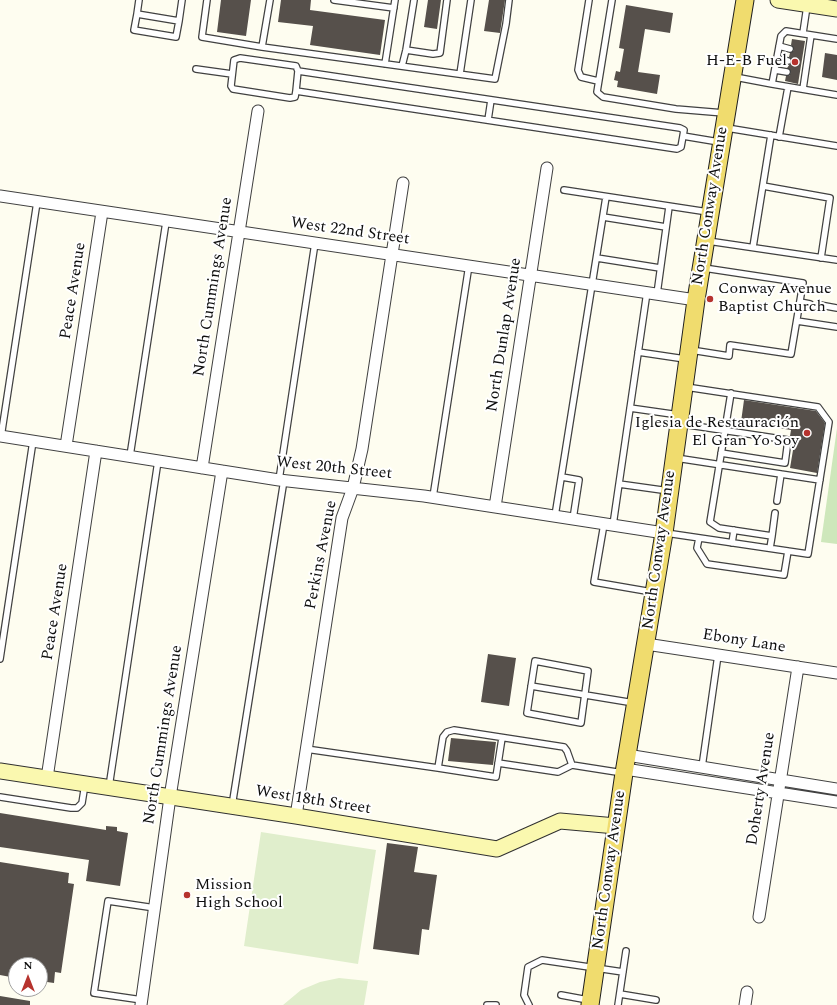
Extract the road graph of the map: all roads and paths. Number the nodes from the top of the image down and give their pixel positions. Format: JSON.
{"nodes":[{"id":1,"x":139,"y":0,"type":"edge"},
{"id":2,"x":182,"y":0,"type":"edge"},
{"id":3,"x":207,"y":0,"type":"edge"},
{"id":4,"x":270,"y":0,"type":"edge"},
{"id":5,"x":334,"y":0,"type":"edge"},
{"id":6,"x":396,"y":0,"type":"edge"},
{"id":7,"x":414,"y":0,"type":"edge"},
{"id":8,"x":447,"y":0,"type":"edge"},
{"id":9,"x":471,"y":0,"type":"edge"},
{"id":10,"x":509,"y":0,"type":"edge"},
{"id":11,"x":589,"y":0,"type":"edge"},
{"id":12,"x":612,"y":0,"type":"edge"},
{"id":13,"x":745,"y":0,"type":"edge"},
{"id":14,"x":778,"y":0,"type":"edge"},
{"id":15,"x":808,"y":5,"type":"junction"},
{"id":16,"x":394,"y":8,"type":"junction"},
{"id":17,"x":837,"y":9,"type":"edge"},
{"id":18,"x":136,"y":14,"type":"junction"},
{"id":19,"x":179,"y":21,"type":"junction"},
{"id":20,"x":802,"y":33,"type":"junction"},
{"id":21,"x":811,"y":35,"type":"junction"},
{"id":22,"x":837,"y":39,"type":"edge"},
{"id":23,"x":779,"y":46,"type":"junction"},
{"id":24,"x":262,"y":47,"type":"junction"},
{"id":25,"x":790,"y":48,"type":"dead end"},
{"id":26,"x":406,"y":50,"type":"junction"},
{"id":27,"x":777,"y":59,"type":"junction"},
{"id":28,"x":788,"y":61,"type":"dead end"},
{"id":29,"x":385,"y":64,"type":"junction"},
{"id":30,"x":402,"y":66,"type":"junction"},
{"id":31,"x":196,"y":69,"type":"dead end"},
{"id":32,"x":775,"y":70,"type":"junction"},
{"id":33,"x":298,"y":71,"type":"junction"},
{"id":34,"x":786,"y":72,"type":"dead end"},
{"id":35,"x":232,"y":74,"type":"junction"},
{"id":36,"x":460,"y":74,"type":"junction"},
{"id":37,"x":732,"y":77,"type":"junction"},
{"id":38,"x":598,"y":81,"type":"junction"},
{"id":39,"x":772,"y":84,"type":"junction"},
{"id":40,"x":788,"y":87,"type":"junction"},
{"id":41,"x":803,"y":89,"type":"junction"},
{"id":42,"x":296,"y":91,"type":"junction"},
{"id":43,"x":837,"y":94,"type":"edge"},
{"id":44,"x":491,"y":100,"type":"junction"},
{"id":45,"x":258,"y":111,"type":"dead end"},
{"id":46,"x":488,"y":120,"type":"junction"},
{"id":47,"x":724,"y":128,"type":"junction"},
{"id":48,"x":683,"y":136,"type":"junction"},
{"id":49,"x":771,"y":136,"type":"junction"},
{"id":50,"x":780,"y":137,"type":"junction"},
{"id":51,"x":837,"y":146,"type":"edge"},
{"id":52,"x":547,"y":168,"type":"dead end"},
{"id":53,"x":403,"y":183,"type":"dead end"},
{"id":54,"x":763,"y":186,"type":"junction"},
{"id":55,"x":564,"y":190,"type":"dead end"},
{"id":56,"x":0,"y":196,"type":"edge"},
{"id":57,"x":606,"y":197,"type":"junction"},
{"id":58,"x":38,"y":202,"type":"junction"},
{"id":59,"x":669,"y":207,"type":"junction"},
{"id":60,"x":102,"y":212,"type":"junction"},
{"id":61,"x":710,"y":213,"type":"junction"},
{"id":62,"x":603,"y":216,"type":"junction"},
{"id":63,"x":166,"y":222,"type":"junction"},
{"id":64,"x":666,"y":227,"type":"junction"},
{"id":65,"x":239,"y":233,"type":"junction"},
{"id":66,"x":706,"y":240,"type":"junction"},
{"id":67,"x":315,"y":242,"type":"junction"},
{"id":68,"x":753,"y":247,"type":"junction"},
{"id":69,"x":392,"y":254,"type":"junction"},
{"id":70,"x":597,"y":258,"type":"junction"},
{"id":71,"x":821,"y":258,"type":"junction"},
{"id":72,"x":837,"y":260,"type":"edge"},
{"id":73,"x":469,"y":265,"type":"junction"},
{"id":74,"x":701,"y":267,"type":"junction"},
{"id":75,"x":660,"y":268,"type":"junction"},
{"id":76,"x":530,"y":274,"type":"junction"},
{"id":77,"x":593,"y":284,"type":"junction"},
{"id":78,"x":652,"y":293,"type":"junction"},
{"id":79,"x":696,"y":300,"type":"junction"},
{"id":80,"x":800,"y":302,"type":"junction"},
{"id":81,"x":810,"y":304,"type":"dead end"},
{"id":82,"x":820,"y":305,"type":"dead end"},
{"id":83,"x":837,"y":308,"type":"edge"},
{"id":84,"x":797,"y":321,"type":"junction"},
{"id":85,"x":837,"y":327,"type":"edge"},
{"id":86,"x":638,"y":352,"type":"junction"},
{"id":87,"x":688,"y":354,"type":"junction"},
{"id":88,"x":684,"y":386,"type":"junction"},
{"id":89,"x":730,"y":394,"type":"junction"},
{"id":90,"x":630,"y":408,"type":"junction"},
{"id":91,"x":679,"y":420,"type":"junction"},
{"id":92,"x":725,"y":431,"type":"junction"},
{"id":93,"x":0,"y":436,"type":"edge"},
{"id":94,"x":33,"y":441,"type":"junction"},
{"id":95,"x":66,"y":446,"type":"junction"},
{"id":96,"x":96,"y":451,"type":"junction"},
{"id":97,"x":721,"y":453,"type":"junction"},
{"id":98,"x":130,"y":456,"type":"junction"},
{"id":99,"x":674,"y":458,"type":"junction"},
{"id":100,"x":158,"y":461,"type":"junction"},
{"id":101,"x":719,"y":465,"type":"junction"},
{"id":102,"x":202,"y":468,"type":"junction"},
{"id":103,"x":222,"y":471,"type":"junction"},
{"id":104,"x":781,"y":474,"type":"junction"},
{"id":105,"x":562,"y":477,"type":"junction"},
{"id":106,"x":281,"y":480,"type":"junction"},
{"id":107,"x":820,"y":480,"type":"junction"},
{"id":108,"x":619,"y":484,"type":"junction"},
{"id":109,"x":353,"y":488,"type":"junction"},
{"id":110,"x":670,"y":491,"type":"junction"},
{"id":111,"x":433,"y":497,"type":"junction"},
{"id":112,"x":777,"y":501,"type":"dead end"},
{"id":113,"x":495,"y":507,"type":"junction"},
{"id":114,"x":775,"y":513,"type":"dead end"},
{"id":115,"x":555,"y":516,"type":"junction"},
{"id":116,"x":573,"y":519,"type":"junction"},
{"id":117,"x":608,"y":524,"type":"junction"},
{"id":118,"x":734,"y":530,"type":"junction"},
{"id":119,"x":664,"y":533,"type":"junction"},
{"id":120,"x":772,"y":536,"type":"junction"},
{"id":121,"x":699,"y":538,"type":"junction"},
{"id":122,"x":732,"y":543,"type":"junction"},
{"id":123,"x":770,"y":548,"type":"junction"},
{"id":124,"x":788,"y":551,"type":"junction"},
{"id":125,"x":655,"y":592,"type":"junction"},
{"id":126,"x":646,"y":644,"type":"junction"},
{"id":127,"x":718,"y":655,"type":"junction"},
{"id":128,"x":0,"y":659,"type":"edge"},
{"id":129,"x":798,"y":667,"type":"junction"},
{"id":130,"x":837,"y":673,"type":"edge"},
{"id":131,"x":531,"y":686,"type":"junction"},
{"id":132,"x":584,"y":695,"type":"junction"},
{"id":133,"x":636,"y":703,"type":"junction"},
{"id":134,"x":502,"y":738,"type":"junction"},
{"id":135,"x":306,"y":749,"type":"junction"},
{"id":136,"x":498,"y":763,"type":"junction"},
{"id":137,"x":572,"y":765,"type":"junction"},
{"id":138,"x":625,"y":766,"type":"junction"},
{"id":139,"x":702,"y":767,"type":"junction"},
{"id":140,"x":438,"y":768,"type":"junction"},
{"id":141,"x":0,"y":771,"type":"edge"},
{"id":142,"x":47,"y":778,"type":"junction"},
{"id":143,"x":779,"y":780,"type":"junction"},
{"id":144,"x":700,"y":781,"type":"junction"},
{"id":145,"x":85,"y":784,"type":"junction"},
{"id":146,"x":108,"y":788,"type":"junction"},
{"id":147,"x":837,"y":789,"type":"edge"},
{"id":148,"x":777,"y":792,"type":"junction"},
{"id":149,"x":0,"y":797,"type":"edge"},
{"id":150,"x":170,"y":797,"type":"junction"},
{"id":151,"x":837,"y":802,"type":"edge"},
{"id":152,"x":232,"y":806,"type":"junction"},
{"id":153,"x":296,"y":816,"type":"junction"},
{"id":154,"x":616,"y":826,"type":"junction"},
{"id":155,"x":155,"y":908,"type":"junction"},
{"id":156,"x":758,"y":917,"type":"dead end"},
{"id":157,"x":626,"y":951,"type":"dead end"},
{"id":158,"x":596,"y":968,"type":"junction"},
{"id":159,"x":623,"y":972,"type":"junction"},
{"id":160,"x":747,"y":992,"type":"dead end"},
{"id":161,"x":620,"y":994,"type":"junction"},
{"id":162,"x":561,"y":995,"type":"dead end"},
{"id":163,"x":656,"y":1000,"type":"dead end"},
{"id":164,"x":590,"y":1002,"type":"edge"},
{"id":165,"x":142,"y":1003,"type":"edge"},
{"id":166,"x":486,"y":1005,"type":"edge"},
{"id":167,"x":496,"y":1005,"type":"edge"},
{"id":168,"x":528,"y":1005,"type":"edge"},
{"id":169,"x":618,"y":1005,"type":"edge"},
{"id":170,"x":745,"y":1005,"type":"edge"}],
"edges":[{"from":1,"to":18,"type":"lane"},
{"from":2,"to":19,"type":"lane"},
{"from":3,"to":24,"type":"lane"},
{"from":4,"to":24,"type":"lane"},
{"from":5,"to":16,"type":"lane"},
{"from":6,"to":16,"type":"lane"},
{"from":7,"to":26,"type":"lane"},
{"from":8,"to":26,"type":"lane"},
{"from":9,"to":36,"type":"lane"},
{"from":10,"to":36,"type":"lane"},
{"from":11,"to":38,"type":"lane"},
{"from":12,"to":38,"type":"lane"},
{"from":13,"to":37,"type":"main road","name":"North Conway Avenue"},
{"from":14,"to":15,"type":"street"},
{"from":15,"to":17,"type":"street"},
{"from":15,"to":20,"type":"lane"},
{"from":16,"to":29,"type":"lane"},
{"from":18,"to":19,"type":"lane"},
{"from":18,"to":19,"type":"lane"},
{"from":20,"to":21,"type":"lane"},
{"from":20,"to":23,"type":"lane"},
{"from":21,"to":22,"type":"lane"},
{"from":21,"to":41,"type":"lane"},
{"from":23,"to":25,"type":"lane"},
{"from":23,"to":27,"type":"lane"},
{"from":24,"to":29,"type":"lane"},
{"from":26,"to":30,"type":"lane"},
{"from":27,"to":28,"type":"lane"},
{"from":27,"to":32,"type":"lane"},
{"from":29,"to":30,"type":"lane"},
{"from":30,"to":36,"type":"lane"},
{"from":31,"to":35,"type":"lane"},
{"from":32,"to":34,"type":"lane"},
{"from":32,"to":39,"type":"lane"},
{"from":33,"to":35,"type":"lane"},
{"from":33,"to":42,"type":"lane"},
{"from":33,"to":44,"type":"lane"},
{"from":35,"to":42,"type":"lane"},
{"from":37,"to":39,"type":"lane"},
{"from":37,"to":47,"type":"main road","name":"North Conway Avenue"},
{"from":38,"to":47,"type":"lane"},
{"from":39,"to":40,"type":"lane"},
{"from":40,"to":41,"type":"lane"},
{"from":40,"to":50,"type":"lane"},
{"from":41,"to":43,"type":"lane"},
{"from":42,"to":46,"type":"lane"},
{"from":44,"to":46,"type":"lane"},
{"from":44,"to":48,"type":"lane"},
{"from":45,"to":65,"type":"street","name":"North Cummings Avenue"},
{"from":46,"to":48,"type":"lane"},
{"from":47,"to":48,"type":"lane"},
{"from":47,"to":49,"type":"lane"},
{"from":47,"to":61,"type":"main road","name":"North Conway Avenue"},
{"from":49,"to":50,"type":"lane"},
{"from":49,"to":54,"type":"lane"},
{"from":50,"to":51,"type":"lane"},
{"from":52,"to":76,"type":"street","name":"North Dunlap Avenue"},
{"from":53,"to":69,"type":"street","name":"Perkins Avenue"},
{"from":54,"to":68,"type":"lane"},
{"from":54,"to":71,"type":"lane"},
{"from":55,"to":57,"type":"lane"},
{"from":56,"to":58,"type":"street","name":"West 22nd Street"},
{"from":57,"to":59,"type":"lane"},
{"from":57,"to":62,"type":"lane"},
{"from":58,"to":60,"type":"street","name":"West 22nd Street"},
{"from":58,"to":93,"type":"lane"},
{"from":59,"to":61,"type":"lane"},
{"from":59,"to":64,"type":"lane"},
{"from":60,"to":63,"type":"street","name":"West 22nd Street"},
{"from":60,"to":95,"type":"street","name":"Peace Avenue"},
{"from":61,"to":66,"type":"main road","name":"North Conway Avenue"},
{"from":62,"to":64,"type":"lane"},
{"from":62,"to":70,"type":"lane"},
{"from":63,"to":65,"type":"street","name":"West 22nd Street"},
{"from":63,"to":98,"type":"lane"},
{"from":64,"to":75,"type":"lane"},
{"from":65,"to":67,"type":"street","name":"West 22nd Street"},
{"from":65,"to":102,"type":"street","name":"North Cummings Avenue"},
{"from":66,"to":68,"type":"lane"},
{"from":66,"to":74,"type":"main road","name":"North Conway Avenue"},
{"from":67,"to":69,"type":"street","name":"West 22nd Street"},
{"from":67,"to":106,"type":"lane"},
{"from":68,"to":71,"type":"lane"},
{"from":69,"to":73,"type":"street","name":"West 22nd Street"},
{"from":69,"to":109,"type":"street","name":"Perkins Avenue"},
{"from":70,"to":75,"type":"lane"},
{"from":70,"to":77,"type":"lane"},
{"from":71,"to":72,"type":"lane"},
{"from":73,"to":76,"type":"street","name":"West 22nd Street"},
{"from":73,"to":111,"type":"lane"},
{"from":74,"to":79,"type":"main road","name":"North Conway Avenue"},
{"from":74,"to":80,"type":"lane"},
{"from":75,"to":78,"type":"lane"},
{"from":76,"to":77,"type":"street","name":"West 22nd Street"},
{"from":76,"to":113,"type":"street","name":"North Dunlap Avenue"},
{"from":77,"to":78,"type":"street","name":"West 22nd Street"},
{"from":77,"to":105,"type":"lane"},
{"from":78,"to":79,"type":"street","name":"West 22nd Street"},
{"from":78,"to":86,"type":"lane"},
{"from":79,"to":87,"type":"main road","name":"North Conway Avenue"},
{"from":80,"to":81,"type":"lane"},
{"from":80,"to":84,"type":"lane"},
{"from":82,"to":83,"type":"lane"},
{"from":84,"to":85,"type":"lane"},
{"from":84,"to":87,"type":"lane"},
{"from":86,"to":87,"type":"lane"},
{"from":86,"to":90,"type":"lane"},
{"from":87,"to":88,"type":"main road","name":"North Conway Avenue"},
{"from":88,"to":89,"type":"lane"},
{"from":88,"to":91,"type":"main road","name":"North Conway Avenue"},
{"from":89,"to":92,"type":"lane"},
{"from":89,"to":107,"type":"lane"},
{"from":90,"to":91,"type":"lane"},
{"from":90,"to":108,"type":"lane"},
{"from":91,"to":92,"type":"lane"},
{"from":91,"to":99,"type":"main road","name":"North Conway Avenue"},
{"from":92,"to":97,"type":"lane"},
{"from":92,"to":97,"type":"lane"},
{"from":93,"to":94,"type":"street","name":"West 20th Street"},
{"from":94,"to":95,"type":"street","name":"West 20th Street"},
{"from":94,"to":128,"type":"lane"},
{"from":95,"to":96,"type":"street","name":"West 20th Street"},
{"from":96,"to":98,"type":"street","name":"West 20th Street"},
{"from":96,"to":142,"type":"street","name":"Peace Avenue"},
{"from":97,"to":101,"type":"lane"},
{"from":98,"to":100,"type":"street","name":"West 20th Street"},
{"from":99,"to":101,"type":"lane"},
{"from":99,"to":110,"type":"main road","name":"North Conway Avenue"},
{"from":100,"to":102,"type":"street","name":"West 20th Street"},
{"from":100,"to":146,"type":"lane"},
{"from":101,"to":104,"type":"lane"},
{"from":101,"to":118,"type":"lane"},
{"from":102,"to":103,"type":"street","name":"West 20th Street"},
{"from":103,"to":106,"type":"street","name":"West 20th Street"},
{"from":103,"to":150,"type":"street","name":"North Cummings Avenue"},
{"from":104,"to":107,"type":"lane"},
{"from":104,"to":112,"type":"lane"},
{"from":105,"to":115,"type":"lane"},
{"from":105,"to":116,"type":"lane"},
{"from":106,"to":109,"type":"street","name":"West 20th Street"},
{"from":106,"to":152,"type":"lane"},
{"from":107,"to":124,"type":"lane"},
{"from":108,"to":110,"type":"lane"},
{"from":108,"to":117,"type":"lane"},
{"from":109,"to":111,"type":"street","name":"West 20th Street"},
{"from":109,"to":135,"type":"street","name":"Perkins Avenue"},
{"from":110,"to":119,"type":"main road","name":"North Conway Avenue"},
{"from":111,"to":113,"type":"street","name":"West 20th Street"},
{"from":113,"to":115,"type":"street","name":"West 20th Street"},
{"from":114,"to":120,"type":"lane"},
{"from":115,"to":116,"type":"street","name":"West 20th Street"},
{"from":116,"to":117,"type":"street","name":"West 20th Street"},
{"from":117,"to":119,"type":"street","name":"West 20th Street"},
{"from":117,"to":125,"type":"lane"},
{"from":118,"to":120,"type":"lane"},
{"from":118,"to":122,"type":"lane"},
{"from":119,"to":121,"type":"lane"},
{"from":119,"to":125,"type":"main road","name":"North Conway Avenue"},
{"from":120,"to":123,"type":"lane"},
{"from":121,"to":122,"type":"lane"},
{"from":121,"to":124,"type":"lane"},
{"from":122,"to":123,"type":"lane"},
{"from":123,"to":124,"type":"lane"},
{"from":125,"to":126,"type":"main road","name":"North Conway Avenue"},
{"from":126,"to":127,"type":"street","name":"Ebony Lane"},
{"from":126,"to":133,"type":"main road","name":"North Conway Avenue"},
{"from":127,"to":129,"type":"street","name":"Ebony Lane"},
{"from":127,"to":139,"type":"lane"},
{"from":129,"to":130,"type":"street","name":"Ebony Lane"},
{"from":129,"to":143,"type":"street","name":"Doherty Avenue"},
{"from":131,"to":132,"type":"lane"},
{"from":131,"to":132,"type":"lane"},
{"from":131,"to":132,"type":"lane"},
{"from":132,"to":133,"type":"lane"},
{"from":133,"to":138,"type":"main road","name":"North Conway Avenue"},
{"from":134,"to":136,"type":"lane"},
{"from":134,"to":137,"type":"lane"},
{"from":134,"to":140,"type":"lane"},
{"from":135,"to":140,"type":"lane"},
{"from":135,"to":153,"type":"street","name":"Perkins Avenue"},
{"from":136,"to":137,"type":"lane"},
{"from":136,"to":140,"type":"lane"},
{"from":137,"to":138,"type":"lane"},
{"from":138,"to":139,"type":"street"},
{"from":138,"to":144,"type":"street"},
{"from":138,"to":154,"type":"main road","name":"North Conway Avenue"},
{"from":139,"to":143,"type":"street"},
{"from":139,"to":144,"type":"street"},
{"from":141,"to":142,"type":"street","name":"West 18th Street"},
{"from":142,"to":145,"type":"street","name":"West 18th Street"},
{"from":143,"to":147,"type":"street"},
{"from":143,"to":148,"type":"street","name":"Doherty Avenue"},
{"from":144,"to":148,"type":"street"},
{"from":145,"to":146,"type":"street","name":"West 18th Street"},
{"from":145,"to":149,"type":"lane"},
{"from":146,"to":150,"type":"street","name":"West 18th Street"},
{"from":148,"to":151,"type":"street"},
{"from":148,"to":156,"type":"street","name":"Doherty Avenue"},
{"from":150,"to":152,"type":"street","name":"West 18th Street"},
{"from":150,"to":155,"type":"street","name":"North Cummings Avenue"},
{"from":152,"to":153,"type":"street","name":"West 18th Street"},
{"from":153,"to":154,"type":"street","name":"West 18th Street"},
{"from":154,"to":158,"type":"main road","name":"North Conway Avenue"},
{"from":155,"to":165,"type":"street","name":"North Cummings Avenue"},
{"from":155,"to":165,"type":"lane"},
{"from":157,"to":159,"type":"lane"},
{"from":158,"to":159,"type":"lane"},
{"from":158,"to":164,"type":"main road","name":"North Conway Avenue"},
{"from":158,"to":168,"type":"lane"},
{"from":159,"to":161,"type":"lane"},
{"from":160,"to":170,"type":"street"},
{"from":161,"to":163,"type":"lane"},
{"from":161,"to":169,"type":"lane"},
{"from":162,"to":164,"type":"lane"},
{"from":166,"to":167,"type":"lane"}]}
